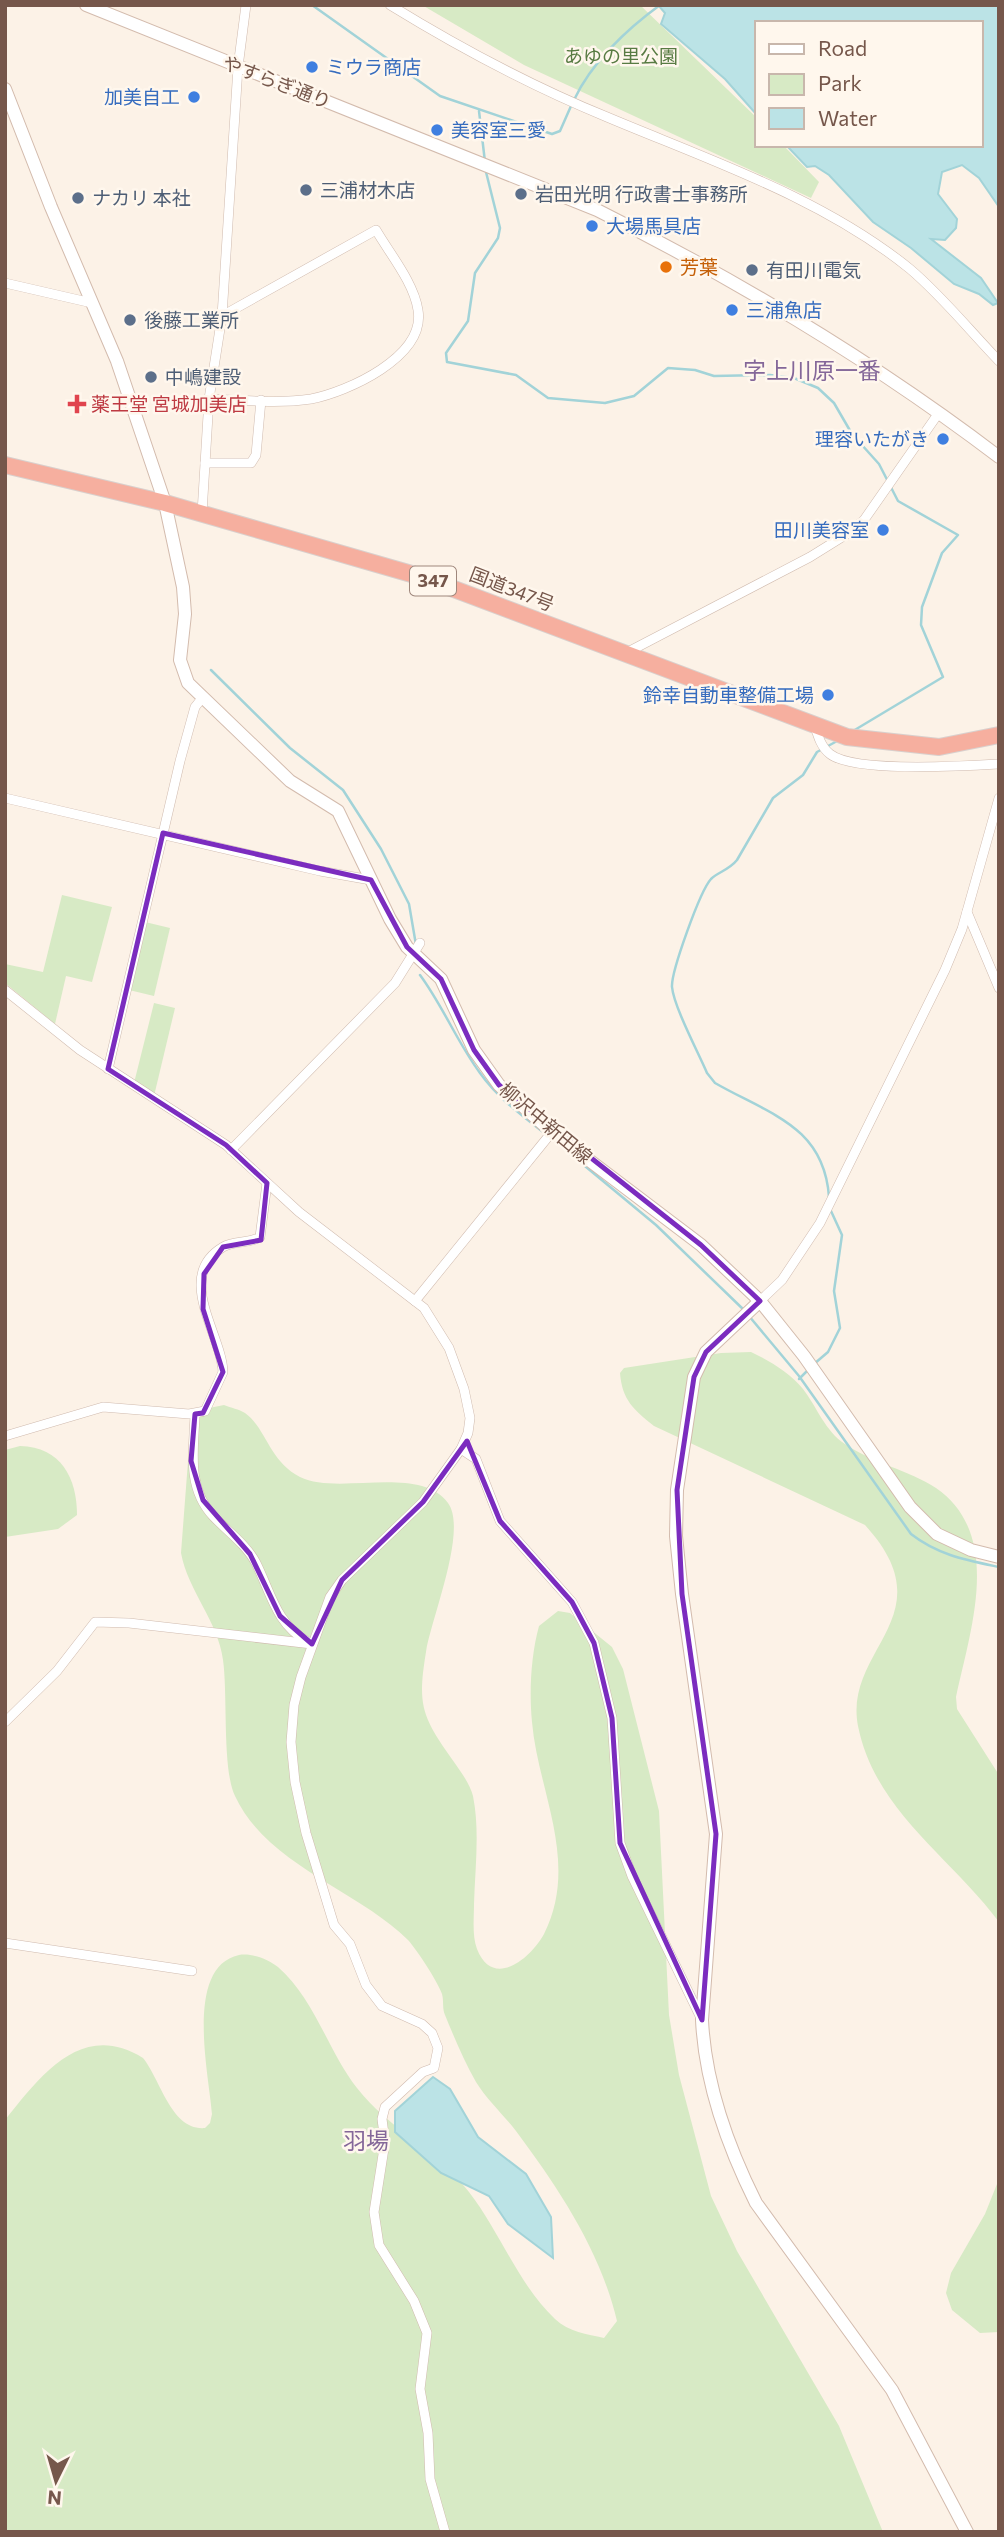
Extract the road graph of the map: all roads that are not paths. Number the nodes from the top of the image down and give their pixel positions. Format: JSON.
{"nodes":[{"id":1,"x":86,"y":5,"type":"edge"},
{"id":2,"x":246,"y":5,"type":"edge"},
{"id":3,"x":390,"y":5,"type":"edge"},
{"id":4,"x":238,"y":67,"type":"junction"},
{"id":5,"x":5,"y":89,"type":"edge"},
{"id":6,"x":11,"y":115,"type":"edge"},
{"id":7,"x":5,"y":283,"type":"edge"},
{"id":8,"x":92,"y":303,"type":"junction"},
{"id":9,"x":222,"y":316,"type":"junction"},
{"id":10,"x":999,"y":361,"type":"edge"},
{"id":11,"x":209,"y":399,"type":"junction"},
{"id":12,"x":261,"y":400,"type":"junction"},
{"id":13,"x":938,"y":414,"type":"junction"},
{"id":14,"x":999,"y":457,"type":"edge"},
{"id":15,"x":205,"y":463,"type":"junction"},
{"id":16,"x":5,"y":465,"type":"edge"},
{"id":17,"x":165,"y":503,"type":"junction"},
{"id":18,"x":202,"y":513,"type":"junction"},
{"id":19,"x":624,"y":654,"type":"junction"},
{"id":20,"x":203,"y":697,"type":"junction"},
{"id":21,"x":817,"y":734,"type":"junction"},
{"id":22,"x":999,"y":735,"type":"edge"},
{"id":23,"x":999,"y":764,"type":"edge"},
{"id":24,"x":5,"y":798,"type":"edge"},
{"id":25,"x":999,"y":798,"type":"edge"},
{"id":26,"x":163,"y":833,"type":"junction"},
{"id":27,"x":371,"y":880,"type":"junction"},
{"id":28,"x":966,"y":911,"type":"junction"},
{"id":29,"x":416,"y":948,"type":"junction"},
{"id":30,"x":999,"y":988,"type":"edge"},
{"id":31,"x":5,"y":990,"type":"edge"},
{"id":32,"x":108,"y":1069,"type":"junction"},
{"id":33,"x":552,"y":1132,"type":"junction"},
{"id":34,"x":231,"y":1150,"type":"junction"},
{"id":35,"x":267,"y":1183,"type":"junction"},
{"id":36,"x":415,"y":1301,"type":"junction"},
{"id":37,"x":756,"y":1304,"type":"junction"},
{"id":38,"x":195,"y":1414,"type":"junction"},
{"id":39,"x":5,"y":1436,"type":"edge"},
{"id":40,"x":461,"y":1449,"type":"junction"},
{"id":41,"x":999,"y":1557,"type":"edge"},
{"id":42,"x":312,"y":1644,"type":"junction"},
{"id":43,"x":5,"y":1722,"type":"edge"},
{"id":44,"x":5,"y":1943,"type":"edge"},
{"id":45,"x":192,"y":1971,"type":"dead end"},
{"id":46,"x":702,"y":2020,"type":"junction"},
{"id":47,"x":445,"y":2532,"type":"edge"},
{"id":48,"x":967,"y":2532,"type":"edge"}],
"edges":[{"from":1,"to":4,"type":"street","name":"やすらぎ通り"},
{"from":2,"to":4,"type":"street"},
{"from":3,"to":10,"type":"street"},
{"from":4,"to":9,"type":"street"},
{"from":4,"to":13,"type":"street","name":"やすらぎ通り"},
{"from":5,"to":6,"type":"street","name":"柳沢中新田線"},
{"from":6,"to":8,"type":"street","name":"柳沢中新田線"},
{"from":7,"to":8,"type":"street"},
{"from":8,"to":17,"type":"street","name":"柳沢中新田線"},
{"from":9,"to":11,"type":"street"},
{"from":9,"to":12,"type":"street"},
{"from":11,"to":12,"type":"street"},
{"from":11,"to":15,"type":"street"},
{"from":12,"to":15,"type":"street"},
{"from":13,"to":14,"type":"street","name":"やすらぎ通り"},
{"from":13,"to":19,"type":"street"},
{"from":15,"to":18,"type":"street"},
{"from":16,"to":17,"type":"highway","name":"国道347号","number":"347"},
{"from":17,"to":18,"type":"highway","name":"国道347号","number":"347"},
{"from":17,"to":20,"type":"street","name":"柳沢中新田線"},
{"from":18,"to":19,"type":"highway","name":"国道347号","number":"347"},
{"from":19,"to":21,"type":"highway","name":"国道347号","number":"347"},
{"from":20,"to":26,"type":"street"},
{"from":20,"to":27,"type":"street","name":"柳沢中新田線"},
{"from":21,"to":22,"type":"highway","name":"国道347号","number":"347"},
{"from":21,"to":23,"type":"street"},
{"from":24,"to":26,"type":"street"},
{"from":25,"to":28,"type":"street"},
{"from":26,"to":27,"type":"street"},
{"from":26,"to":32,"type":"street"},
{"from":27,"to":29,"type":"street","name":"柳沢中新田線"},
{"from":28,"to":30,"type":"street"},
{"from":28,"to":37,"type":"street"},
{"from":29,"to":33,"type":"street","name":"柳沢中新田線"},
{"from":29,"to":34,"type":"street"},
{"from":31,"to":32,"type":"street"},
{"from":32,"to":34,"type":"street"},
{"from":33,"to":36,"type":"street"},
{"from":33,"to":37,"type":"street","name":"柳沢中新田線"},
{"from":34,"to":35,"type":"street"},
{"from":35,"to":36,"type":"street"},
{"from":35,"to":38,"type":"street"},
{"from":36,"to":40,"type":"street"},
{"from":37,"to":41,"type":"street","name":"柳沢中新田線"},
{"from":37,"to":46,"type":"street"},
{"from":38,"to":39,"type":"street"},
{"from":38,"to":42,"type":"street"},
{"from":40,"to":42,"type":"street"},
{"from":40,"to":46,"type":"street"},
{"from":42,"to":43,"type":"street"},
{"from":42,"to":47,"type":"street"},
{"from":44,"to":45,"type":"street"},
{"from":46,"to":48,"type":"street"}]}
